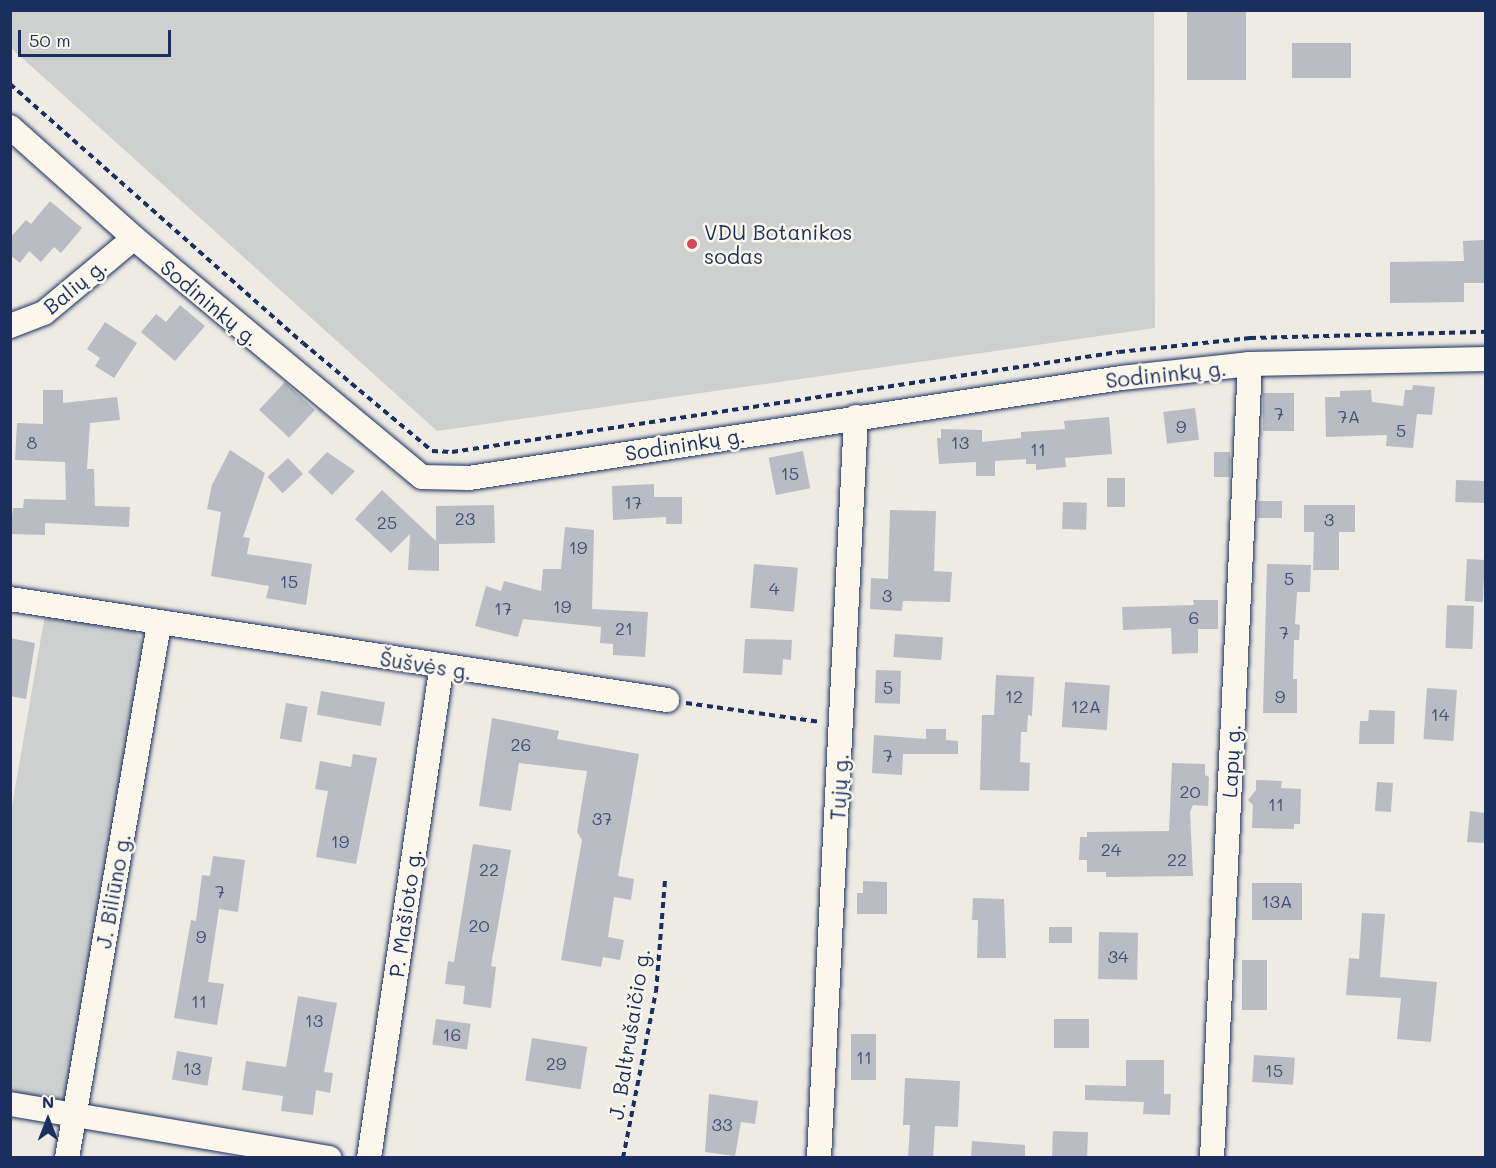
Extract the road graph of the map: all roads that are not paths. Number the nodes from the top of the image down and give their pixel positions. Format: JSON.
{"nodes":[{"id":1,"x":10,"y":127,"type":"edge"},
{"id":2,"x":134,"y":238,"type":"junction"},
{"id":3,"x":10,"y":326,"type":"edge"},
{"id":4,"x":1485,"y":359,"type":"edge"},
{"id":5,"x":1250,"y":364,"type":"junction"},
{"id":6,"x":856,"y":417,"type":"junction"},
{"id":7,"x":10,"y":599,"type":"edge"},
{"id":8,"x":159,"y":624,"type":"junction"},
{"id":9,"x":441,"y":668,"type":"junction"},
{"id":10,"x":667,"y":700,"type":"road end"},
{"id":11,"x":10,"y":1104,"type":"edge"},
{"id":12,"x":74,"y":1114,"type":"junction"},
{"id":13,"x":67,"y":1158,"type":"edge"},
{"id":14,"x":329,"y":1158,"type":"edge"},
{"id":15,"x":369,"y":1158,"type":"edge"},
{"id":16,"x":819,"y":1158,"type":"edge"},
{"id":17,"x":1212,"y":1158,"type":"edge"}],
"edges":[{"from":1,"to":2,"type":"street","name":"Sodininkų g."},
{"from":2,"to":3,"type":"street","name":"Balių g."},
{"from":2,"to":6,"type":"street","name":"Sodininkų g."},
{"from":4,"to":5,"type":"street","name":"Sodininkų g."},
{"from":5,"to":6,"type":"street","name":"Sodininkų g."},
{"from":5,"to":17,"type":"street","name":"Lapų g."},
{"from":6,"to":16,"type":"street","name":"Tujų g."},
{"from":7,"to":8,"type":"street","name":"Šušvės g."},
{"from":8,"to":9,"type":"street","name":"Šušvės g."},
{"from":8,"to":12,"type":"street","name":"J. Biliūno g."},
{"from":9,"to":10,"type":"street","name":"Šušvės g."},
{"from":9,"to":15,"type":"street","name":"P. Mašioto g."},
{"from":11,"to":12,"type":"street"},
{"from":12,"to":13,"type":"street","name":"J. Biliūno g."},
{"from":12,"to":14,"type":"street"}]}
